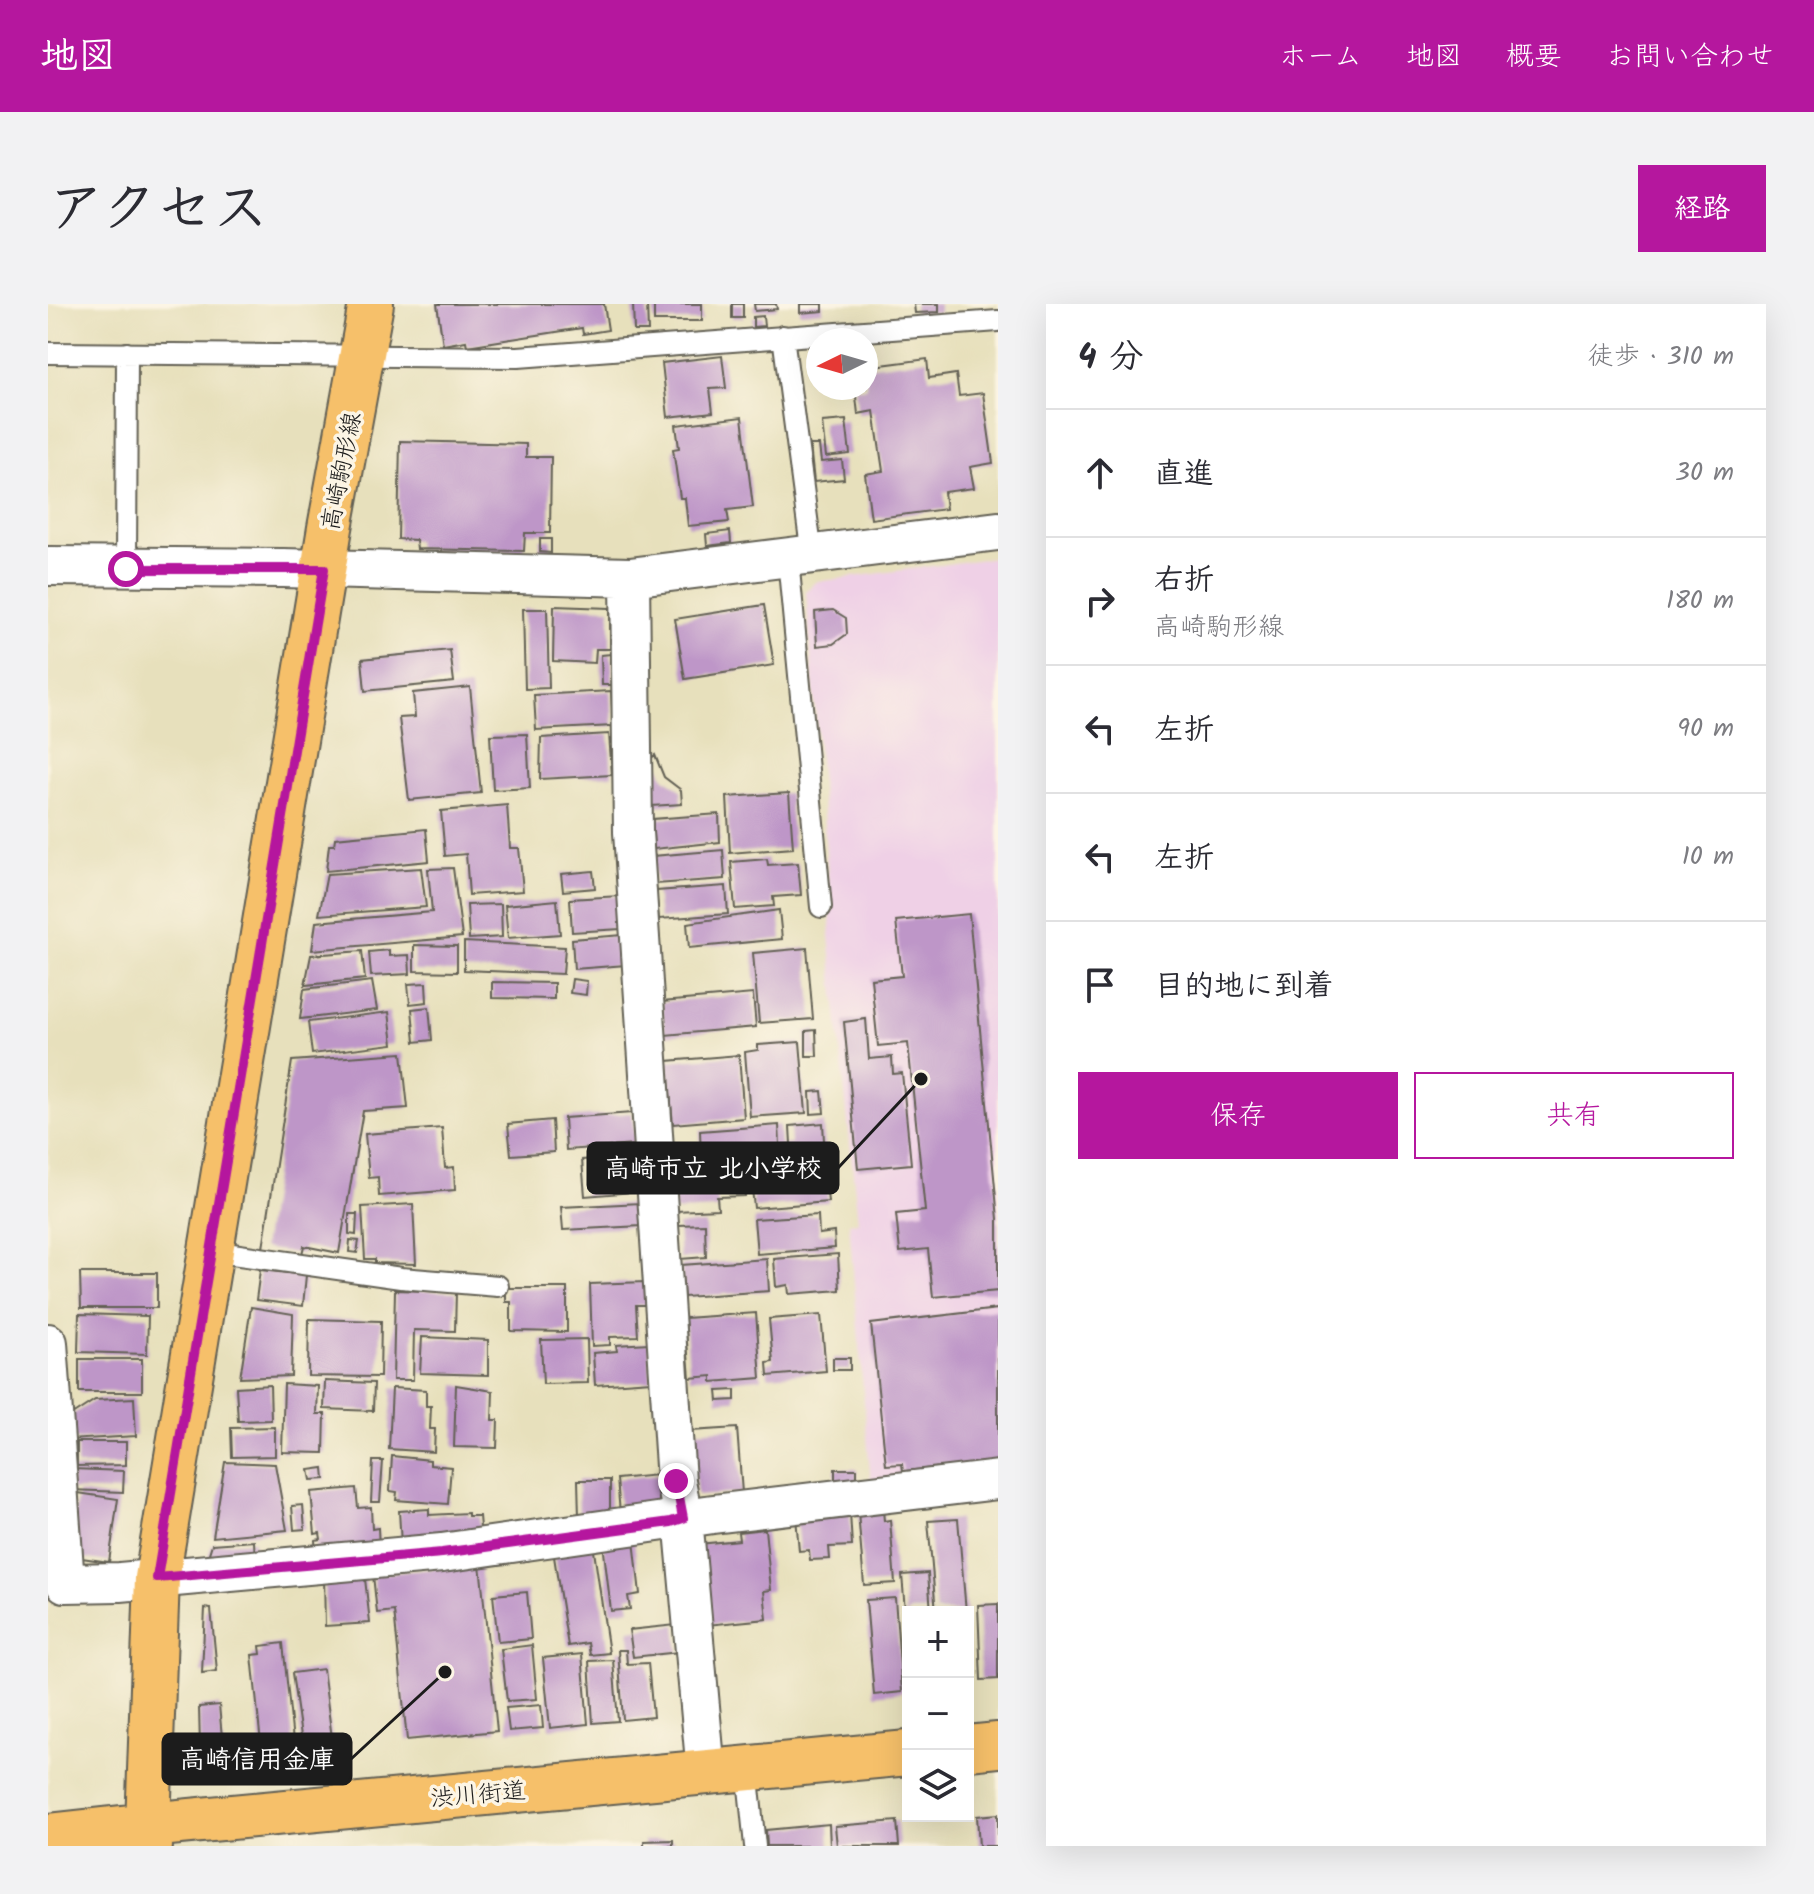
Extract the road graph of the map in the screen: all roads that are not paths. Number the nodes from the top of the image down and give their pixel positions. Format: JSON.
{"nodes":[{"id":1,"x":371,"y":304,"type":"edge"},
{"id":2,"x":998,"y":321,"type":"edge"},
{"id":3,"x":783,"y":336,"type":"junction"},
{"id":4,"x":48,"y":353,"type":"edge"},
{"id":5,"x":127,"y":353,"type":"junction"},
{"id":6,"x":363,"y":356,"type":"junction"},
{"id":7,"x":998,"y":531,"type":"edge"},
{"id":8,"x":800,"y":557,"type":"junction"},
{"id":9,"x":48,"y":566,"type":"edge"},
{"id":10,"x":126,"y":569,"type":"junction"},
{"id":11,"x":324,"y":569,"type":"junction"},
{"id":12,"x":630,"y":577,"type":"junction"},
{"id":13,"x":821,"y":907,"type":"dead end"},
{"id":14,"x":211,"y":1251,"type":"junction"},
{"id":15,"x":498,"y":1286,"type":"dead end"},
{"id":16,"x":48,"y":1343,"type":"edge"},
{"id":17,"x":998,"y":1480,"type":"edge"},
{"id":18,"x":683,"y":1518,"type":"junction"},
{"id":19,"x":157,"y":1578,"type":"junction"},
{"id":20,"x":56,"y":1584,"type":"edge"},
{"id":21,"x":998,"y":1745,"type":"edge"},
{"id":22,"x":974,"y":1747,"type":"edge"},
{"id":23,"x":902,"y":1754,"type":"edge"},
{"id":24,"x":726,"y":1770,"type":"junction"},
{"id":25,"x":48,"y":1836,"type":"edge"},
{"id":26,"x":149,"y":1836,"type":"edge"},
{"id":27,"x":755,"y":1846,"type":"edge"}],
"edges":[{"from":1,"to":6,"type":"main road","name":"高崎駒形線"},
{"from":2,"to":3,"type":"lane"},
{"from":3,"to":6,"type":"lane"},
{"from":3,"to":8,"type":"lane"},
{"from":4,"to":5,"type":"lane"},
{"from":5,"to":6,"type":"lane"},
{"from":5,"to":10,"type":"lane"},
{"from":6,"to":11,"type":"main road","name":"高崎駒形線"},
{"from":7,"to":8,"type":"street"},
{"from":8,"to":12,"type":"street"},
{"from":8,"to":13,"type":"lane"},
{"from":9,"to":10,"type":"street"},
{"from":10,"to":11,"type":"street"},
{"from":11,"to":12,"type":"street"},
{"from":11,"to":14,"type":"main road","name":"高崎駒形線"},
{"from":12,"to":18,"type":"street"},
{"from":14,"to":15,"type":"lane"},
{"from":14,"to":19,"type":"main road","name":"高崎駒形線"},
{"from":16,"to":20,"type":"street"},
{"from":17,"to":18,"type":"street"},
{"from":18,"to":19,"type":"street"},
{"from":18,"to":24,"type":"street"},
{"from":19,"to":20,"type":"street"},
{"from":19,"to":26,"type":"main road","name":"高崎駒形線"},
{"from":21,"to":22,"type":"main road"},
{"from":23,"to":24,"type":"main road","name":"渋川街道"},
{"from":24,"to":26,"type":"main road","name":"渋川街道"},
{"from":24,"to":27,"type":"lane"},
{"from":25,"to":26,"type":"main road","name":"渋川街道"}]}
